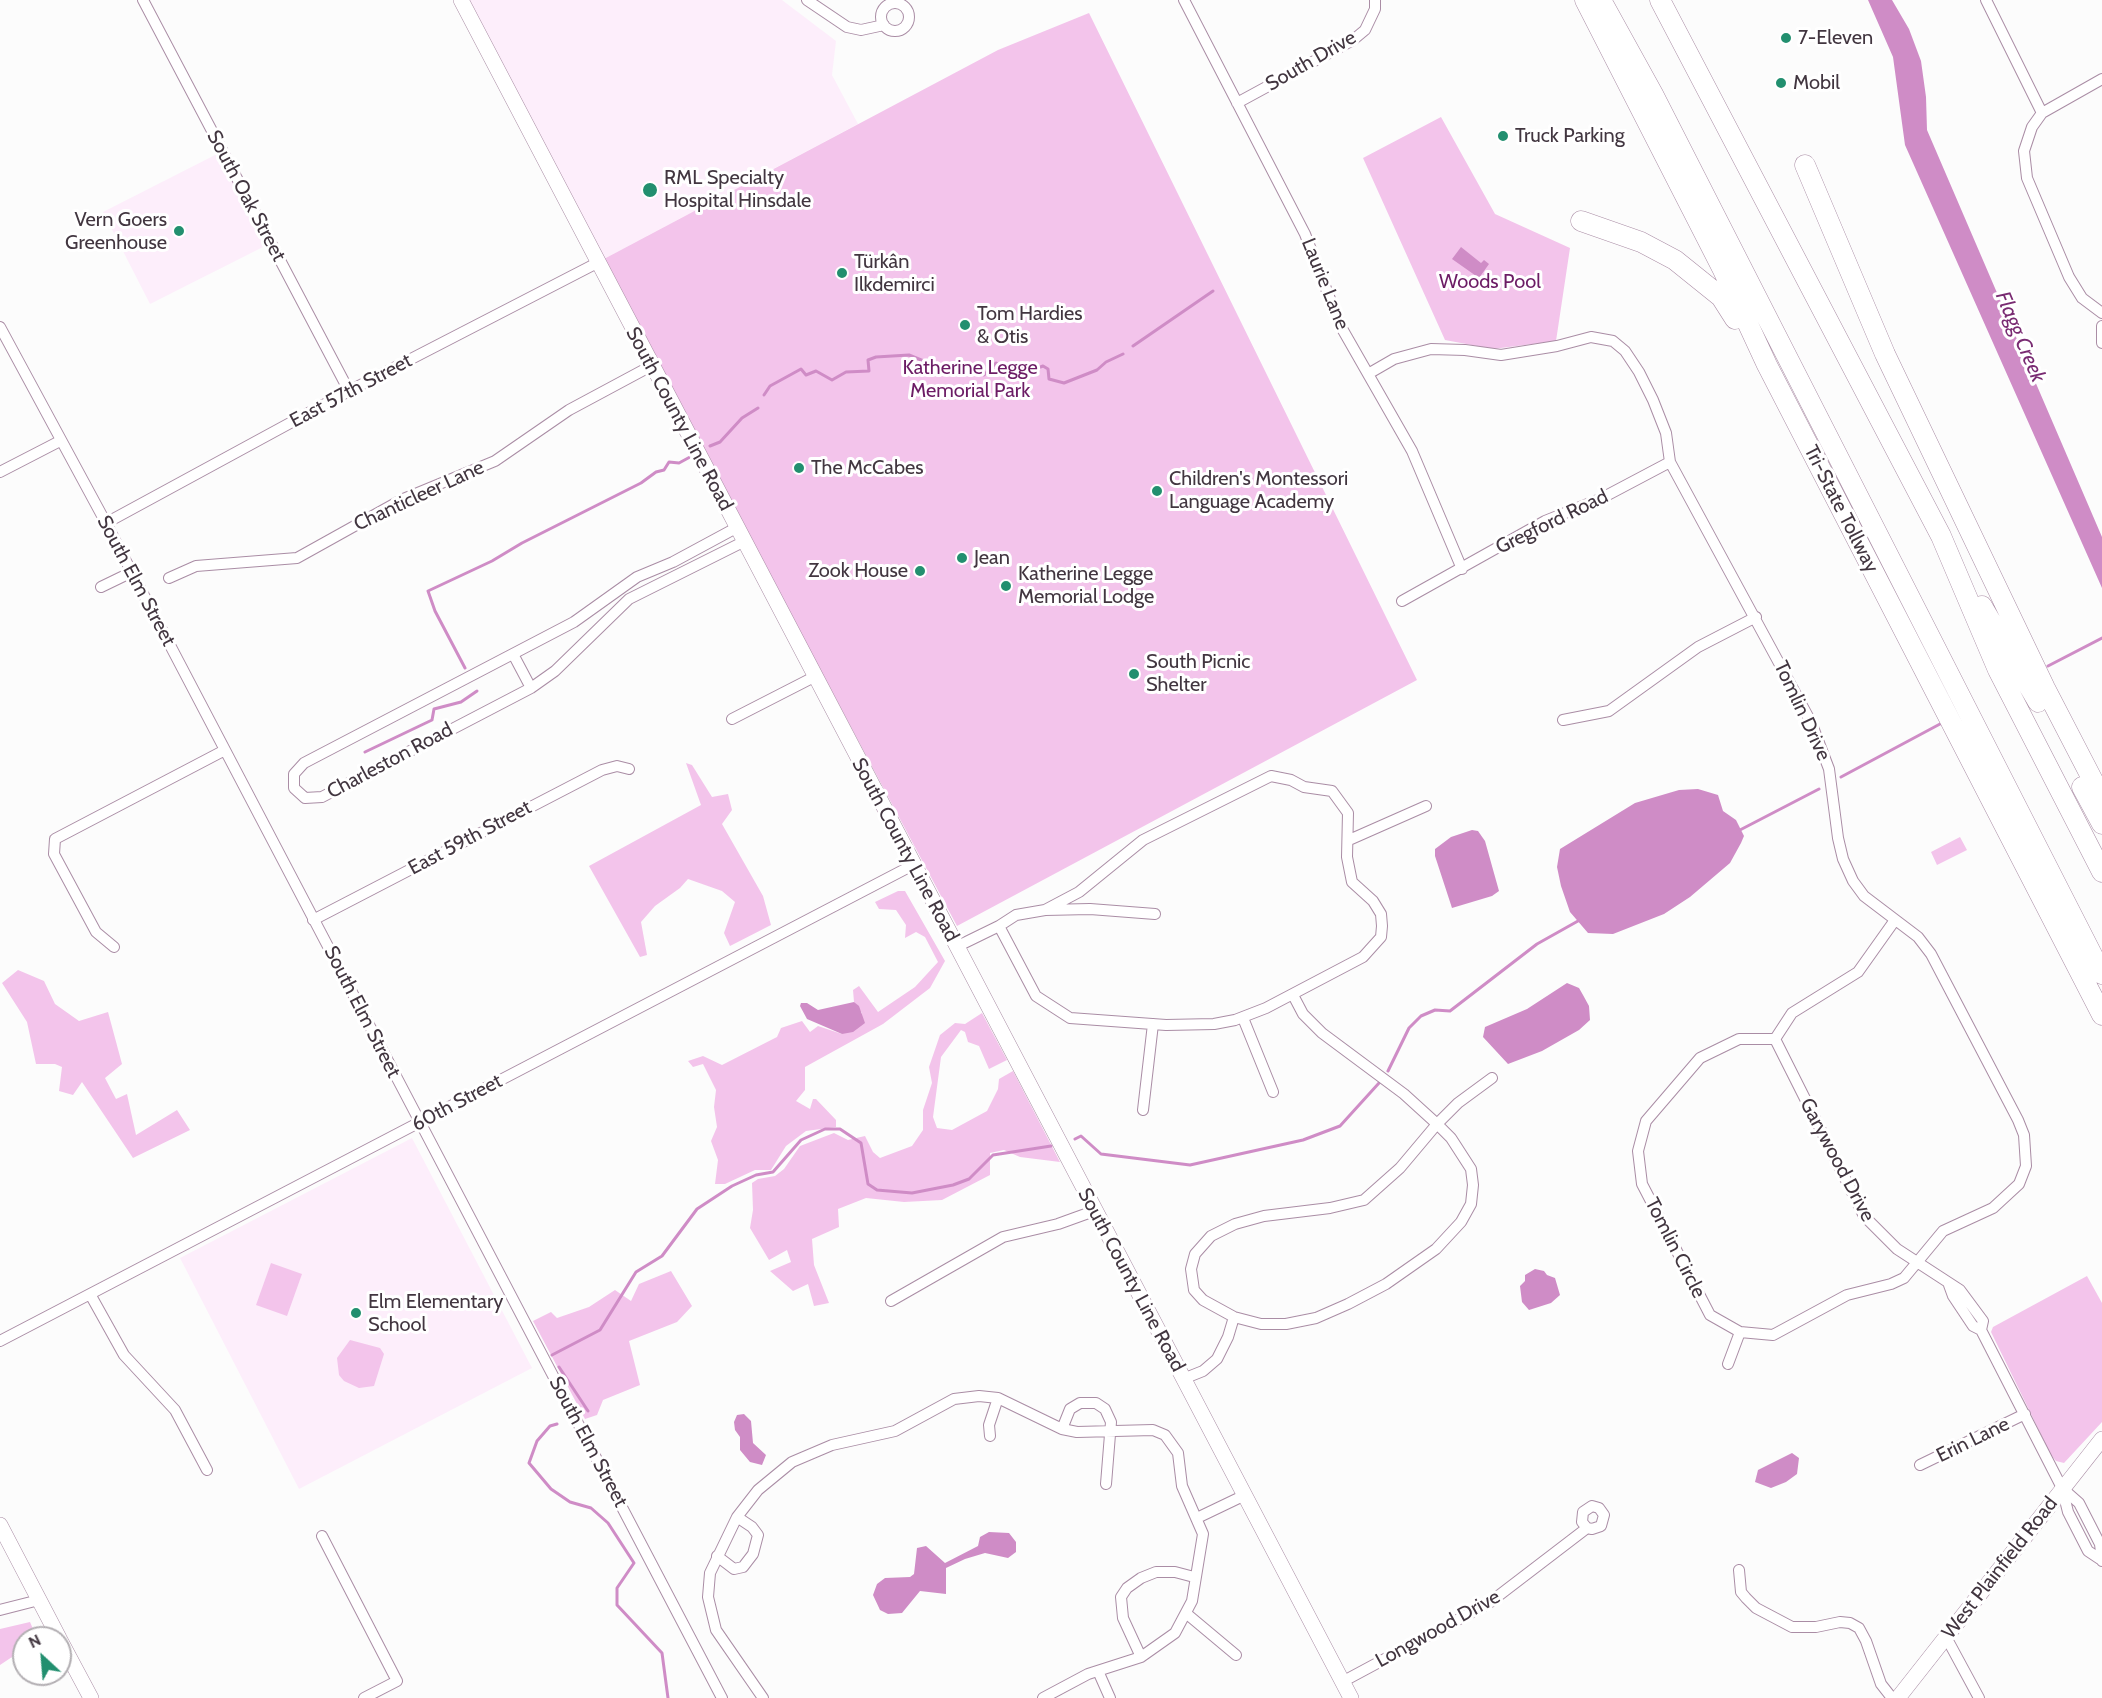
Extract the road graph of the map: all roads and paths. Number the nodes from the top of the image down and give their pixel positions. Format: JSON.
{"nodes":[{"id":1,"x":143,"y":0,"type":"edge"},
{"id":2,"x":461,"y":0,"type":"edge"},
{"id":3,"x":807,"y":0,"type":"edge"},
{"id":4,"x":1184,"y":0,"type":"edge"},
{"id":5,"x":1585,"y":0,"type":"edge"},
{"id":6,"x":1601,"y":0,"type":"edge"},
{"id":7,"x":1659,"y":0,"type":"edge"},
{"id":8,"x":1986,"y":0,"type":"edge"},
{"id":9,"x":1375,"y":4,"type":"edge"},
{"id":10,"x":884,"y":25,"type":"dead end"},
{"id":11,"x":2102,"y":79,"type":"edge"},
{"id":12,"x":1238,"y":103,"type":"junction"},
{"id":13,"x":2042,"y":113,"type":"junction"},
{"id":14,"x":1804,"y":165,"type":"dead end"},
{"id":15,"x":1581,"y":221,"type":"dead end"},
{"id":16,"x":597,"y":263,"type":"junction"},
{"id":17,"x":2102,"y":313,"type":"edge"},
{"id":18,"x":2102,"y":326,"type":"edge"},
{"id":19,"x":0,"y":327,"type":"edge"},
{"id":20,"x":2102,"y":343,"type":"edge"},
{"id":21,"x":1767,"y":365,"type":"junction"},
{"id":22,"x":651,"y":366,"type":"junction"},
{"id":23,"x":1368,"y":374,"type":"junction"},
{"id":24,"x":349,"y":391,"type":"junction"},
{"id":25,"x":60,"y":441,"type":"junction"},
{"id":26,"x":1670,"y":462,"type":"junction"},
{"id":27,"x":0,"y":472,"type":"edge"},
{"id":28,"x":106,"y":523,"type":"junction"},
{"id":29,"x":740,"y":535,"type":"junction"},
{"id":30,"x":1941,"y":536,"type":"junction"},
{"id":31,"x":1462,"y":569,"type":"junction"},
{"id":32,"x":132,"y":572,"type":"junction"},
{"id":33,"x":169,"y":578,"type":"dead end"},
{"id":34,"x":101,"y":587,"type":"dead end"},
{"id":35,"x":1402,"y":601,"type":"dead end"},
{"id":36,"x":1756,"y":617,"type":"junction"},
{"id":37,"x":513,"y":654,"type":"junction"},
{"id":38,"x":814,"y":676,"type":"junction"},
{"id":39,"x":531,"y":687,"type":"junction"},
{"id":40,"x":732,"y":719,"type":"dead end"},
{"id":41,"x":1563,"y":720,"type":"dead end"},
{"id":42,"x":225,"y":750,"type":"junction"},
{"id":43,"x":629,"y":769,"type":"dead end"},
{"id":44,"x":2102,"y":798,"type":"edge"},
{"id":45,"x":1426,"y":806,"type":"dead end"},
{"id":46,"x":2102,"y":824,"type":"edge"},
{"id":47,"x":1349,"y":840,"type":"junction"},
{"id":48,"x":913,"y":865,"type":"junction"},
{"id":49,"x":2102,"y":872,"type":"edge"},
{"id":50,"x":1079,"y":892,"type":"junction"},
{"id":51,"x":1089,"y":909,"type":"junction"},
{"id":52,"x":1045,"y":910,"type":"junction"},
{"id":53,"x":1155,"y":914,"type":"dead end"},
{"id":54,"x":314,"y":920,"type":"junction"},
{"id":55,"x":1895,"y":920,"type":"junction"},
{"id":56,"x":999,"y":926,"type":"junction"},
{"id":57,"x":114,"y":947,"type":"dead end"},
{"id":58,"x":956,"y":947,"type":"junction"},
{"id":59,"x":2102,"y":974,"type":"edge"},
{"id":60,"x":1293,"y":995,"type":"junction"},
{"id":61,"x":2102,"y":1015,"type":"edge"},
{"id":62,"x":1243,"y":1018,"type":"junction"},
{"id":63,"x":1152,"y":1024,"type":"junction"},
{"id":64,"x":1777,"y":1034,"type":"junction"},
{"id":65,"x":1492,"y":1078,"type":"dead end"},
{"id":66,"x":1273,"y":1092,"type":"dead end"},
{"id":67,"x":1143,"y":1110,"type":"dead end"},
{"id":68,"x":419,"y":1124,"type":"junction"},
{"id":69,"x":1437,"y":1124,"type":"junction"},
{"id":70,"x":1094,"y":1210,"type":"junction"},
{"id":71,"x":1917,"y":1262,"type":"junction"},
{"id":72,"x":90,"y":1294,"type":"junction"},
{"id":73,"x":891,"y":1301,"type":"dead end"},
{"id":74,"x":1234,"y":1317,"type":"junction"},
{"id":75,"x":1740,"y":1332,"type":"junction"},
{"id":76,"x":0,"y":1341,"type":"edge"},
{"id":77,"x":1728,"y":1364,"type":"dead end"},
{"id":78,"x":1183,"y":1379,"type":"junction"},
{"id":79,"x":998,"y":1398,"type":"junction"},
{"id":80,"x":2025,"y":1414,"type":"junction"},
{"id":81,"x":1062,"y":1429,"type":"junction"},
{"id":82,"x":1109,"y":1431,"type":"junction"},
{"id":83,"x":990,"y":1436,"type":"dead end"},
{"id":84,"x":2102,"y":1439,"type":"edge"},
{"id":85,"x":1920,"y":1465,"type":"dead end"},
{"id":86,"x":207,"y":1470,"type":"dead end"},
{"id":87,"x":1106,"y":1484,"type":"dead end"},
{"id":88,"x":2062,"y":1488,"type":"junction"},
{"id":89,"x":1245,"y":1495,"type":"junction"},
{"id":90,"x":737,"y":1517,"type":"junction"},
{"id":91,"x":1197,"y":1518,"type":"junction"},
{"id":92,"x":0,"y":1525,"type":"edge"},
{"id":93,"x":1587,"y":1528,"type":"dead end"},
{"id":94,"x":322,"y":1536,"type":"dead end"},
{"id":95,"x":717,"y":1556,"type":"junction"},
{"id":96,"x":2101,"y":1560,"type":"edge"},
{"id":97,"x":1739,"y":1570,"type":"dead end"},
{"id":98,"x":1194,"y":1577,"type":"junction"},
{"id":99,"x":39,"y":1600,"type":"junction"},
{"id":100,"x":0,"y":1610,"type":"edge"},
{"id":101,"x":1187,"y":1614,"type":"junction"},
{"id":102,"x":53,"y":1626,"type":"edge"},
{"id":103,"x":1946,"y":1637,"type":"junction"},
{"id":104,"x":1236,"y":1654,"type":"dead end"},
{"id":105,"x":1141,"y":1657,"type":"junction"},
{"id":106,"x":72,"y":1662,"type":"edge"},
{"id":107,"x":1098,"y":1671,"type":"junction"},
{"id":108,"x":1342,"y":1682,"type":"junction"},
{"id":109,"x":91,"y":1698,"type":"edge"},
{"id":110,"x":364,"y":1698,"type":"edge"},
{"id":111,"x":722,"y":1698,"type":"edge"},
{"id":112,"x":763,"y":1698,"type":"edge"},
{"id":113,"x":1043,"y":1698,"type":"edge"},
{"id":114,"x":1110,"y":1698,"type":"edge"},
{"id":115,"x":1351,"y":1698,"type":"edge"},
{"id":116,"x":1892,"y":1698,"type":"edge"},
{"id":117,"x":1898,"y":1698,"type":"edge"},
{"id":118,"x":1979,"y":1698,"type":"edge"}],
"edges":[{"from":1,"to":24,"type":"street","name":"South Oak Street"},
{"from":2,"to":16,"type":"main road","name":"South County Line Road"},
{"from":3,"to":10,"type":"street"},
{"from":4,"to":12,"type":"street","name":"Laurie Lane"},
{"from":5,"to":21,"type":"highway","name":"Tri-State Tollway"},
{"from":6,"to":59,"type":"highway","name":"Tri-State Tollway"},
{"from":7,"to":30,"type":"highway"},
{"from":8,"to":13,"type":"street"},
{"from":9,"to":12,"type":"street","name":"South Drive"},
{"from":11,"to":13,"type":"street"},
{"from":12,"to":23,"type":"street","name":"Laurie Lane"},
{"from":13,"to":17,"type":"street"},
{"from":14,"to":44,"type":"highway"},
{"from":15,"to":21,"type":"highway"},
{"from":16,"to":22,"type":"main road","name":"South County Line Road"},
{"from":16,"to":24,"type":"street","name":"East 57th Street"},
{"from":18,"to":20,"type":"street"},
{"from":19,"to":25,"type":"street","name":"South Elm Street"},
{"from":21,"to":61,"type":"highway","name":"Tri-State Tollway"},
{"from":22,"to":29,"type":"main road","name":"South County Line Road"},
{"from":22,"to":33,"type":"street","name":"Chanticleer Lane"},
{"from":23,"to":26,"type":"street","name":"Tomlin Drive"},
{"from":23,"to":31,"type":"street","name":"Laurie Lane"},
{"from":24,"to":28,"type":"street","name":"East 57th Street"},
{"from":25,"to":27,"type":"street"},
{"from":25,"to":28,"type":"street","name":"South Elm Street"},
{"from":26,"to":31,"type":"street","name":"Gregford Road"},
{"from":26,"to":36,"type":"street","name":"Tomlin Drive"},
{"from":28,"to":32,"type":"street","name":"South Elm Street"},
{"from":29,"to":37,"type":"street","name":"Charleston Road"},
{"from":29,"to":38,"type":"main road","name":"South County Line Road"},
{"from":29,"to":39,"type":"street","name":"Charleston Road"},
{"from":30,"to":46,"type":"highway"},
{"from":30,"to":49,"type":"highway"},
{"from":31,"to":35,"type":"street","name":"Gregford Road"},
{"from":32,"to":34,"type":"street"},
{"from":32,"to":42,"type":"street","name":"South Elm Street"},
{"from":36,"to":41,"type":"street"},
{"from":36,"to":55,"type":"street","name":"Tomlin Drive"},
{"from":37,"to":39,"type":"street"},
{"from":37,"to":39,"type":"street","name":"Charleston Road"},
{"from":38,"to":40,"type":"street"},
{"from":38,"to":48,"type":"main road","name":"South County Line Road"},
{"from":42,"to":54,"type":"street","name":"South Elm Street"},
{"from":42,"to":57,"type":"street"},
{"from":43,"to":54,"type":"street","name":"East 59th Street"},
{"from":45,"to":47,"type":"street"},
{"from":47,"to":50,"type":"street"},
{"from":47,"to":60,"type":"street"},
{"from":48,"to":58,"type":"main road","name":"South County Line Road"},
{"from":48,"to":68,"type":"street","name":"60th Street"},
{"from":50,"to":51,"type":"street"},
{"from":50,"to":52,"type":"street"},
{"from":51,"to":52,"type":"street"},
{"from":51,"to":53,"type":"street"},
{"from":52,"to":56,"type":"street"},
{"from":54,"to":68,"type":"street","name":"South Elm Street"},
{"from":55,"to":64,"type":"street"},
{"from":55,"to":71,"type":"street","name":"Tomlin Drive"},
{"from":56,"to":58,"type":"street"},
{"from":56,"to":63,"type":"street"},
{"from":58,"to":70,"type":"main road","name":"South County Line Road"},
{"from":60,"to":62,"type":"street"},
{"from":60,"to":69,"type":"street"},
{"from":62,"to":63,"type":"street"},
{"from":62,"to":66,"type":"street"},
{"from":63,"to":67,"type":"street"},
{"from":64,"to":71,"type":"street","name":"Garywood Drive"},
{"from":64,"to":75,"type":"street","name":"Tomlin Circle"},
{"from":65,"to":69,"type":"street"},
{"from":68,"to":72,"type":"street","name":"60th Street"},
{"from":68,"to":111,"type":"street","name":"South Elm Street"},
{"from":69,"to":74,"type":"street"},
{"from":69,"to":74,"type":"street"},
{"from":70,"to":73,"type":"street"},
{"from":70,"to":78,"type":"main road","name":"South County Line Road"},
{"from":71,"to":75,"type":"street","name":"Tomlin Circle"},
{"from":71,"to":80,"type":"street","name":"Garywood Drive"},
{"from":72,"to":76,"type":"street","name":"60th Street"},
{"from":72,"to":86,"type":"street"},
{"from":74,"to":78,"type":"street"},
{"from":75,"to":77,"type":"street"},
{"from":78,"to":89,"type":"main road","name":"South County Line Road"},
{"from":79,"to":81,"type":"street"},
{"from":79,"to":83,"type":"street"},
{"from":79,"to":90,"type":"street"},
{"from":80,"to":85,"type":"street","name":"Erin Lane"},
{"from":80,"to":88,"type":"street","name":"Garywood Drive"},
{"from":81,"to":82,"type":"street"},
{"from":81,"to":82,"type":"street"},
{"from":82,"to":87,"type":"street"},
{"from":82,"to":91,"type":"street"},
{"from":84,"to":88,"type":"main road","name":"West Plainfield Road"},
{"from":88,"to":96,"type":"street","name":"Garywood Drive"},
{"from":88,"to":103,"type":"main road","name":"West Plainfield Road"},
{"from":89,"to":91,"type":"street"},
{"from":89,"to":108,"type":"main road","name":"South County Line Road"},
{"from":90,"to":95,"type":"street"},
{"from":90,"to":95,"type":"street"},
{"from":91,"to":98,"type":"street"},
{"from":92,"to":99,"type":"main road"},
{"from":93,"to":108,"type":"street","name":"Longwood Drive"},
{"from":94,"to":110,"type":"street"},
{"from":95,"to":112,"type":"street"},
{"from":97,"to":116,"type":"street"},
{"from":98,"to":101,"type":"street"},
{"from":98,"to":105,"type":"street"},
{"from":99,"to":100,"type":"street"},
{"from":99,"to":102,"type":"main road"},
{"from":101,"to":104,"type":"street"},
{"from":101,"to":105,"type":"street"},
{"from":103,"to":117,"type":"main road","name":"West Plainfield Road"},
{"from":103,"to":118,"type":"street"},
{"from":105,"to":107,"type":"street"},
{"from":106,"to":109,"type":"main road"},
{"from":107,"to":113,"type":"street"},
{"from":107,"to":114,"type":"street"},
{"from":108,"to":115,"type":"main road","name":"South County Line Road"}]}
